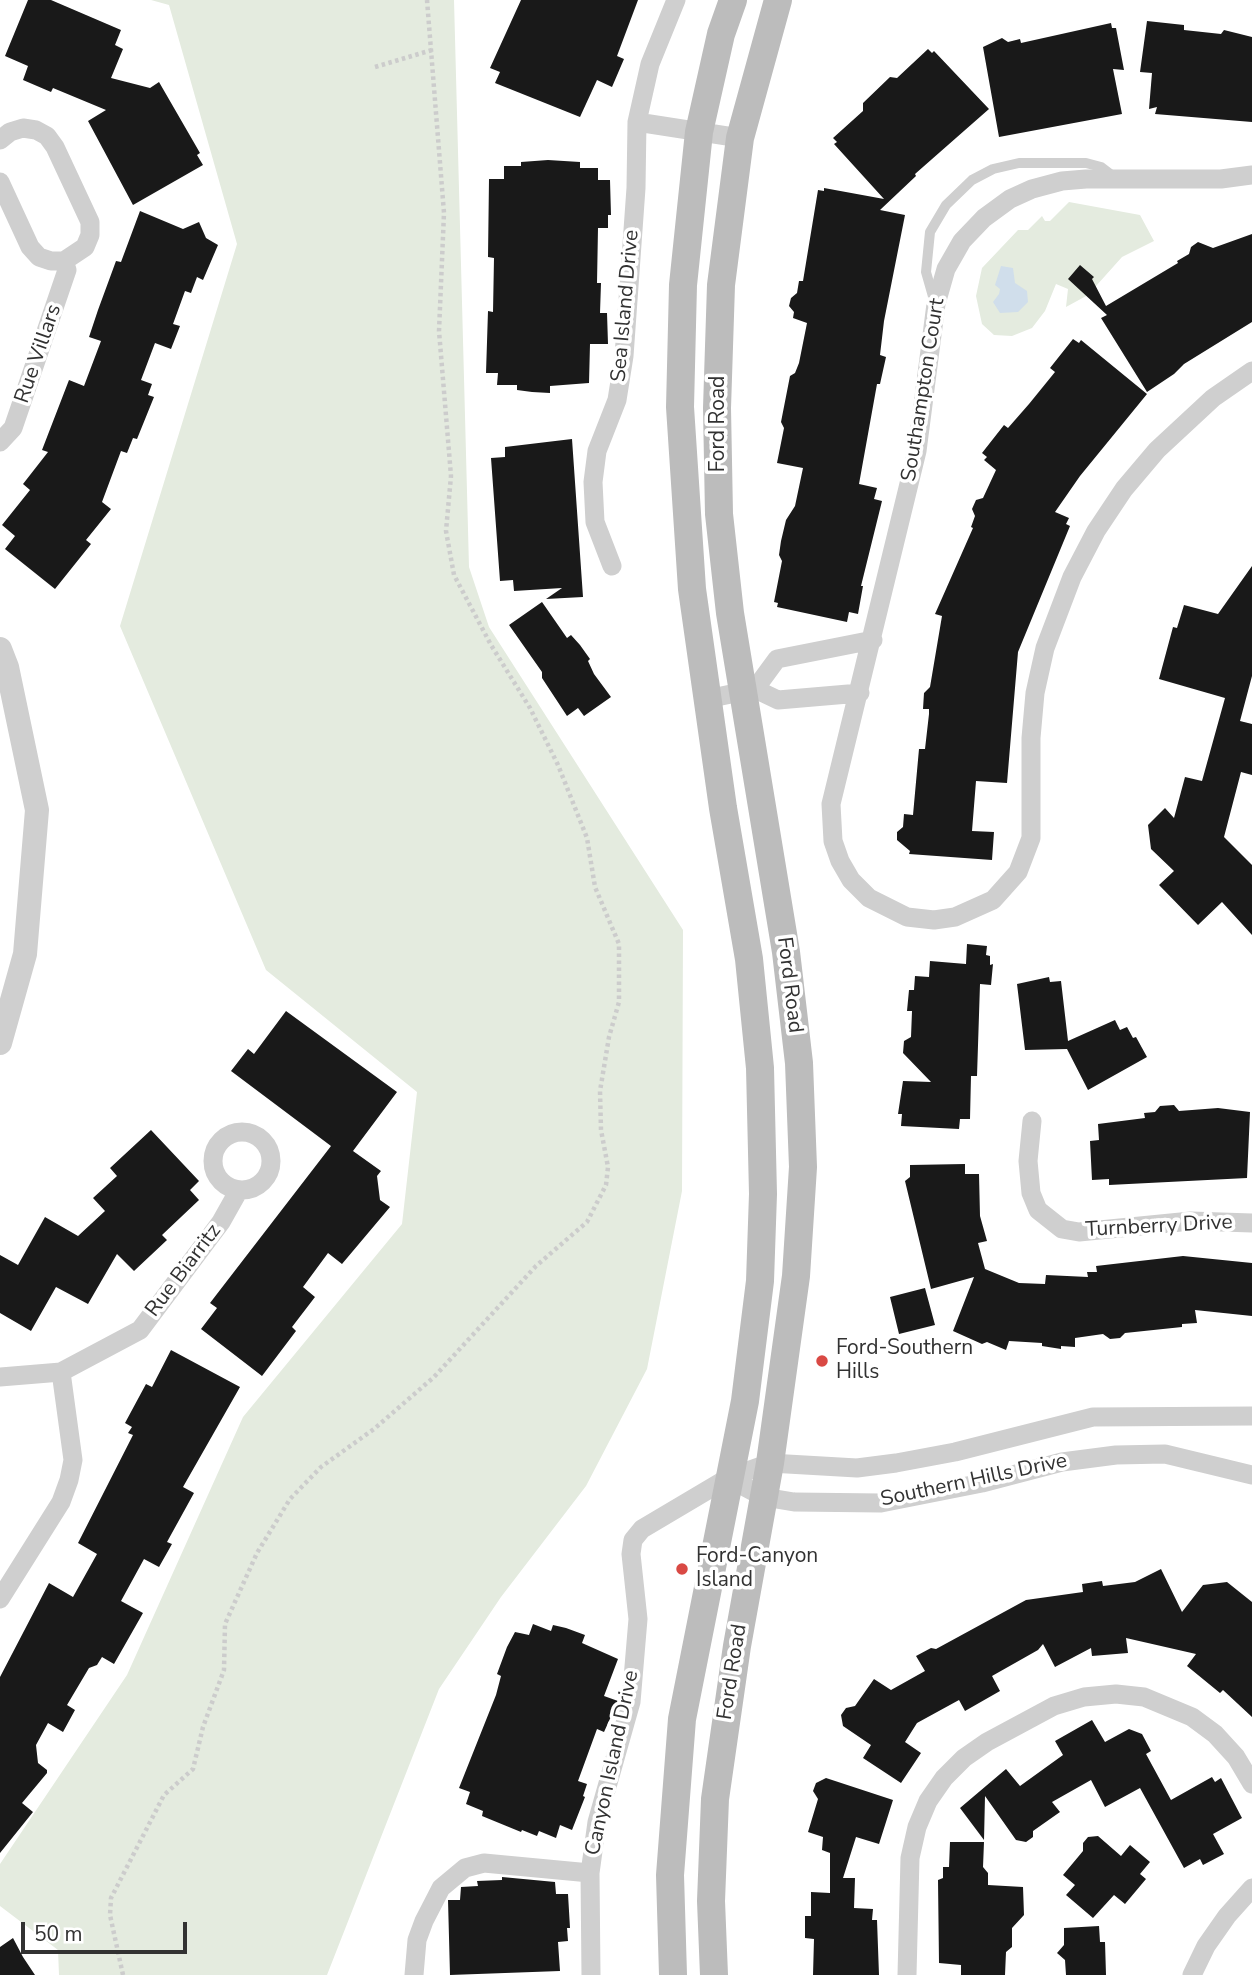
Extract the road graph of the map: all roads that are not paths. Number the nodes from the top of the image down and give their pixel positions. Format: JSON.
{"nodes":[{"id":1,"x":676,"y":0,"type":"edge"},
{"id":2,"x":733,"y":0,"type":"edge"},
{"id":3,"x":778,"y":0,"type":"edge"},
{"id":4,"x":637,"y":122,"type":"junction"},
{"id":5,"x":699,"y":132,"type":"junction"},
{"id":6,"x":740,"y":138,"type":"junction"},
{"id":7,"x":0,"y":139,"type":"edge"},
{"id":8,"x":1252,"y":175,"type":"edge"},
{"id":9,"x":1117,"y":179,"type":"junction"},
{"id":10,"x":0,"y":182,"type":"edge"},
{"id":11,"x":64,"y":261,"type":"junction"},
{"id":12,"x":936,"y":304,"type":"junction"},
{"id":13,"x":1252,"y":371,"type":"edge"},
{"id":14,"x":0,"y":442,"type":"edge"},
{"id":15,"x":612,"y":566,"type":"dead end"},
{"id":16,"x":873,"y":640,"type":"junction"},
{"id":17,"x":0,"y":649,"type":"edge"},
{"id":18,"x":749,"y":690,"type":"junction"},
{"id":19,"x":860,"y":693,"type":"junction"},
{"id":20,"x":707,"y":699,"type":"junction"},
{"id":21,"x":0,"y":1043,"type":"edge"},
{"id":22,"x":1032,"y":1121,"type":"dead end"},
{"id":23,"x":239,"y":1190,"type":"dead end"},
{"id":24,"x":1252,"y":1223,"type":"edge"},
{"id":25,"x":61,"y":1372,"type":"junction"},
{"id":26,"x":0,"y":1377,"type":"edge"},
{"id":27,"x":1252,"y":1416,"type":"edge"},
{"id":28,"x":770,"y":1463,"type":"junction"},
{"id":29,"x":1252,"y":1475,"type":"edge"},
{"id":30,"x":728,"y":1478,"type":"junction"},
{"id":31,"x":764,"y":1497,"type":"junction"},
{"id":32,"x":0,"y":1598,"type":"edge"},
{"id":33,"x":1252,"y":1784,"type":"edge"},
{"id":34,"x":590,"y":1873,"type":"junction"},
{"id":35,"x":1252,"y":1888,"type":"edge"},
{"id":36,"x":414,"y":1975,"type":"edge"},
{"id":37,"x":592,"y":1975,"type":"edge"},
{"id":38,"x":673,"y":1975,"type":"edge"},
{"id":39,"x":715,"y":1975,"type":"edge"},
{"id":40,"x":907,"y":1975,"type":"edge"},
{"id":41,"x":1192,"y":1975,"type":"edge"}],
"edges":[{"from":1,"to":4,"type":"street","name":"Sea Island Drive"},
{"from":2,"to":5,"type":"main road","name":"Ford Road"},
{"from":3,"to":6,"type":"main road","name":"Ford Road"},
{"from":4,"to":5,"type":"street"},
{"from":4,"to":15,"type":"street","name":"Sea Island Drive"},
{"from":5,"to":6,"type":"street"},
{"from":5,"to":20,"type":"main road","name":"Ford Road"},
{"from":6,"to":18,"type":"main road","name":"Ford Road"},
{"from":7,"to":11,"type":"street"},
{"from":8,"to":9,"type":"street","name":"Southampton Court"},
{"from":9,"to":12,"type":"street","name":"Southampton Court"},
{"from":9,"to":12,"type":"lane"},
{"from":10,"to":11,"type":"street"},
{"from":11,"to":14,"type":"street","name":"Rue Villars"},
{"from":12,"to":16,"type":"street","name":"Southampton Court"},
{"from":13,"to":19,"type":"street","name":"Southampton Court"},
{"from":16,"to":18,"type":"street"},
{"from":16,"to":19,"type":"street","name":"Southampton Court"},
{"from":17,"to":21,"type":"street"},
{"from":18,"to":19,"type":"street"},
{"from":18,"to":20,"type":"street"},
{"from":18,"to":28,"type":"main road","name":"Ford Road"},
{"from":20,"to":30,"type":"main road","name":"Ford Road"},
{"from":22,"to":24,"type":"street","name":"Turnberry Drive"},
{"from":23,"to":25,"type":"street","name":"Rue Biarritz"},
{"from":25,"to":26,"type":"street","name":"Rue Biarritz"},
{"from":25,"to":32,"type":"street"},
{"from":27,"to":28,"type":"street","name":"Southern Hills Drive"},
{"from":28,"to":30,"type":"street","name":"Southern Hills Drive"},
{"from":28,"to":31,"type":"main road","name":"Ford Road"},
{"from":29,"to":31,"type":"street","name":"Southern Hills Drive"},
{"from":30,"to":31,"type":"street","name":"Southern Hills Drive"},
{"from":30,"to":34,"type":"street","name":"Canyon Island Drive"},
{"from":30,"to":38,"type":"main road","name":"Ford Road"},
{"from":31,"to":39,"type":"main road","name":"Ford Road"},
{"from":33,"to":40,"type":"street"},
{"from":34,"to":36,"type":"street"},
{"from":34,"to":37,"type":"street","name":"Canyon Island Drive"},
{"from":35,"to":41,"type":"street"}]}
